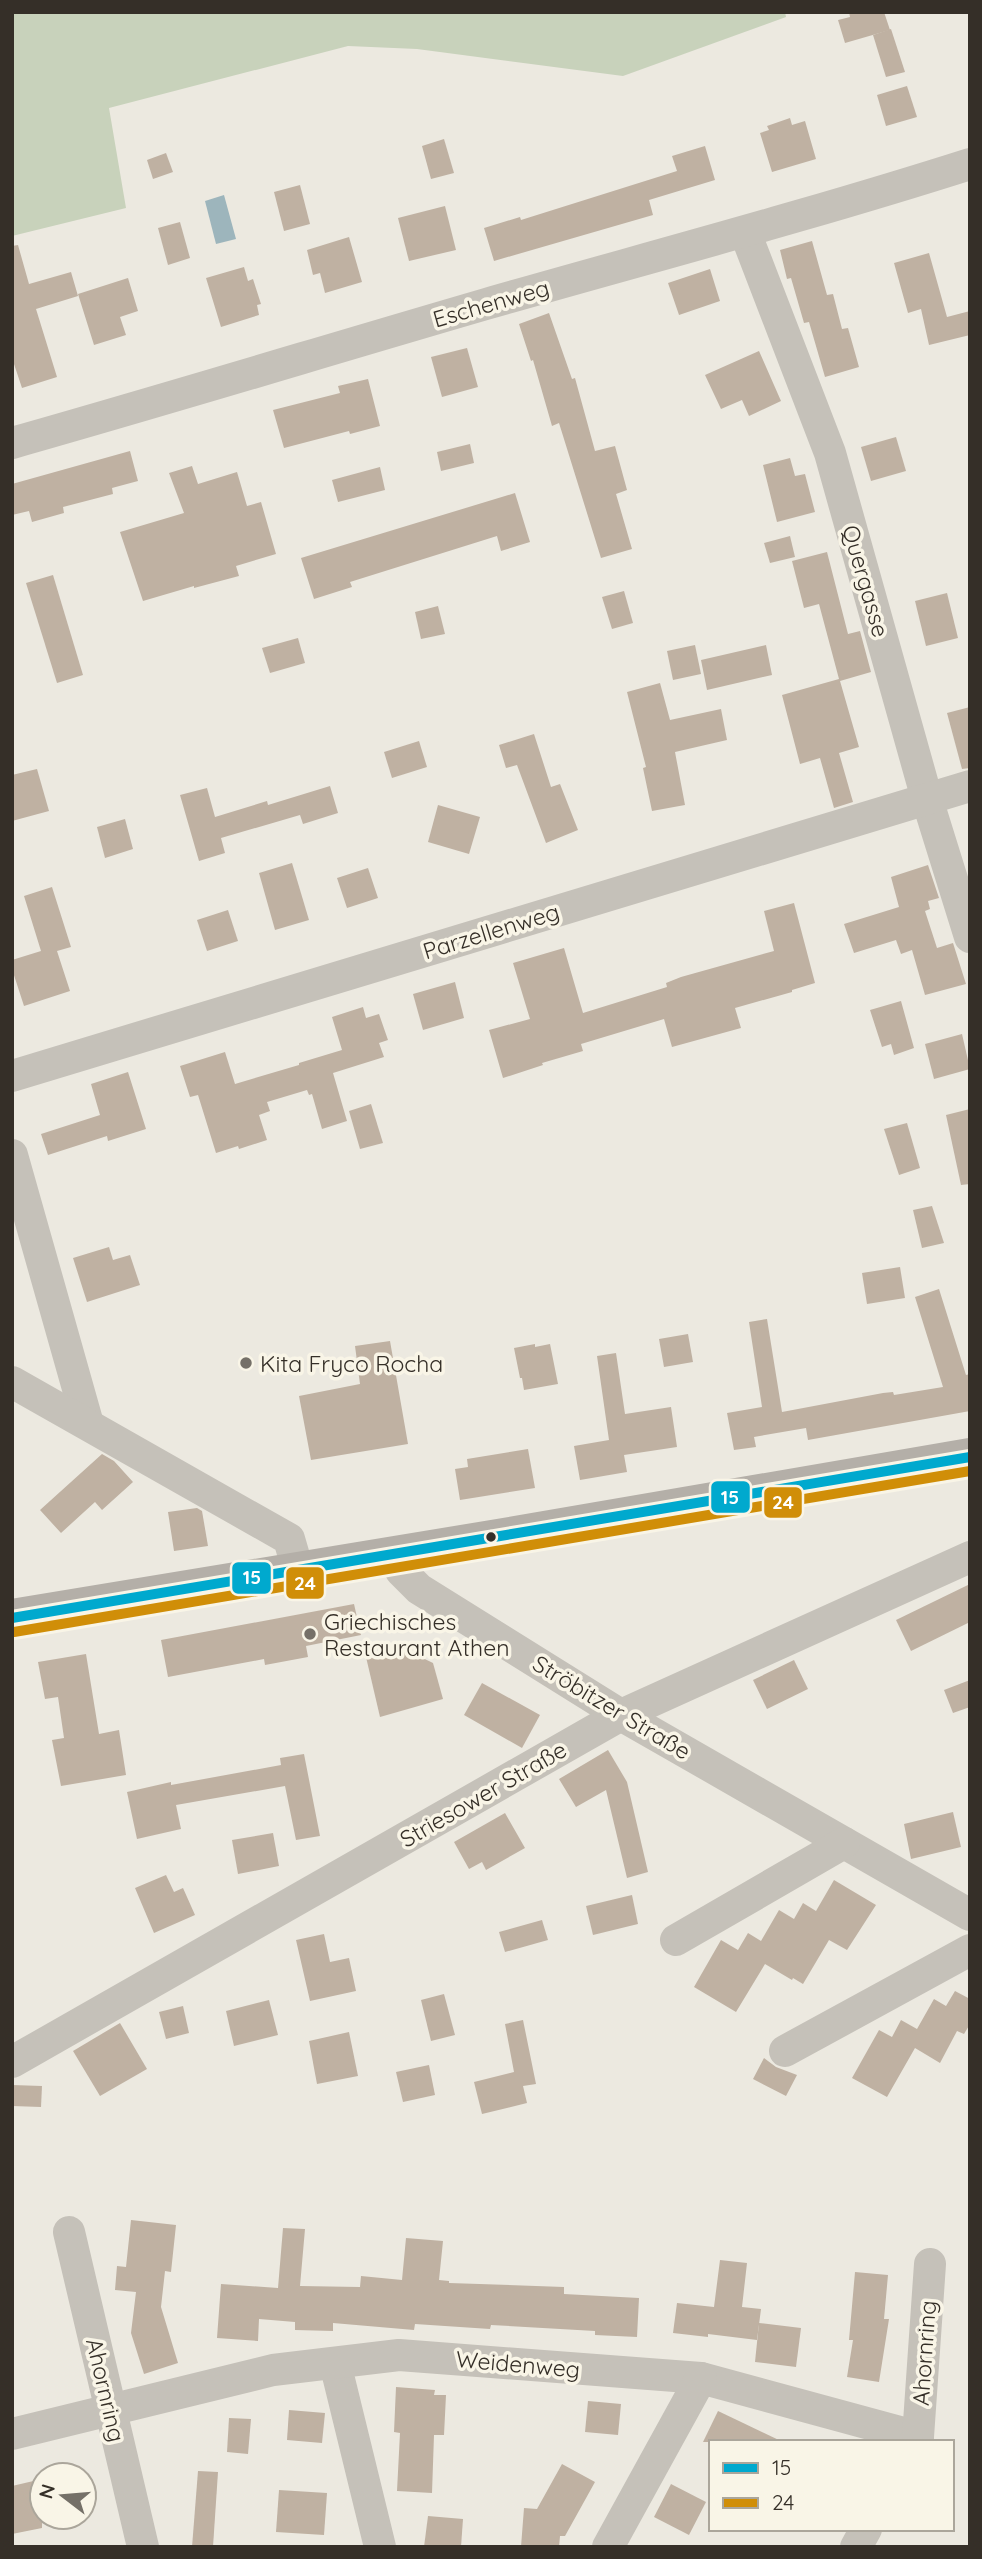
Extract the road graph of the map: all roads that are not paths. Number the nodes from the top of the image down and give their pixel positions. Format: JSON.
{"nodes":[{"id":1,"x":970,"y":164,"type":"edge"},
{"id":2,"x":745,"y":232,"type":"junction"},
{"id":3,"x":12,"y":443,"type":"edge"},
{"id":4,"x":970,"y":786,"type":"edge"},
{"id":5,"x":927,"y":799,"type":"junction"},
{"id":6,"x":970,"y":937,"type":"edge"},
{"id":7,"x":12,"y":1076,"type":"edge"},
{"id":8,"x":12,"y":1155,"type":"edge"},
{"id":9,"x":12,"y":1382,"type":"edge"},
{"id":10,"x":88,"y":1424,"type":"junction"},
{"id":11,"x":970,"y":1457,"type":"edge"},
{"id":12,"x":399,"y":1554,"type":"junction"},
{"id":13,"x":970,"y":1557,"type":"edge"},
{"id":14,"x":298,"y":1570,"type":"junction"},
{"id":15,"x":12,"y":1618,"type":"edge"},
{"id":16,"x":621,"y":1715,"type":"junction"},
{"id":17,"x":844,"y":1843,"type":"junction"},
{"id":18,"x":970,"y":1915,"type":"edge"},
{"id":19,"x":676,"y":1940,"type":"dead end"},
{"id":20,"x":970,"y":1950,"type":"edge"},
{"id":21,"x":785,"y":2052,"type":"dead end"},
{"id":22,"x":12,"y":2062,"type":"edge"},
{"id":23,"x":69,"y":2232,"type":"dead end"},
{"id":24,"x":930,"y":2264,"type":"dead end"},
{"id":25,"x":335,"y":2362,"type":"junction"},
{"id":26,"x":701,"y":2378,"type":"junction"},
{"id":27,"x":111,"y":2409,"type":"junction"},
{"id":28,"x":12,"y":2434,"type":"edge"},
{"id":29,"x":917,"y":2439,"type":"edge"},
{"id":30,"x":865,"y":2531,"type":"edge"},
{"id":31,"x":143,"y":2547,"type":"edge"},
{"id":32,"x":380,"y":2547,"type":"edge"},
{"id":33,"x":608,"y":2547,"type":"edge"},
{"id":34,"x":856,"y":2547,"type":"edge"}],
"edges":[{"from":1,"to":2,"type":"street","name":"Eschenweg"},
{"from":2,"to":3,"type":"street","name":"Eschenweg"},
{"from":2,"to":5,"type":"street","name":"Quergasse"},
{"from":4,"to":5,"type":"street","name":"Parzellenweg"},
{"from":5,"to":6,"type":"street","name":"Quergasse"},
{"from":5,"to":7,"type":"street","name":"Parzellenweg"},
{"from":8,"to":10,"type":"street"},
{"from":9,"to":10,"type":"street"},
{"from":10,"to":14,"type":"street"},
{"from":11,"to":12,"type":"main road"},
{"from":12,"to":14,"type":"main road"},
{"from":12,"to":16,"type":"street","name":"Ströbitzer Straße"},
{"from":13,"to":16,"type":"street","name":"Striesower Straße"},
{"from":14,"to":15,"type":"main road"},
{"from":16,"to":17,"type":"street","name":"Ströbitzer Straße"},
{"from":16,"to":22,"type":"street","name":"Striesower Straße"},
{"from":17,"to":18,"type":"street","name":"Ströbitzer Straße"},
{"from":17,"to":19,"type":"street"},
{"from":20,"to":21,"type":"street"},
{"from":23,"to":27,"type":"street","name":"Ahornring"},
{"from":24,"to":29,"type":"street","name":"Ahornring"},
{"from":25,"to":26,"type":"street","name":"Weidenweg"},
{"from":25,"to":27,"type":"street","name":"Weidenweg"},
{"from":25,"to":32,"type":"street"},
{"from":26,"to":29,"type":"street","name":"Weidenweg"},
{"from":26,"to":33,"type":"street"},
{"from":27,"to":28,"type":"street","name":"Weidenweg"},
{"from":27,"to":31,"type":"street","name":"Ahornring"},
{"from":30,"to":34,"type":"street"}]}
